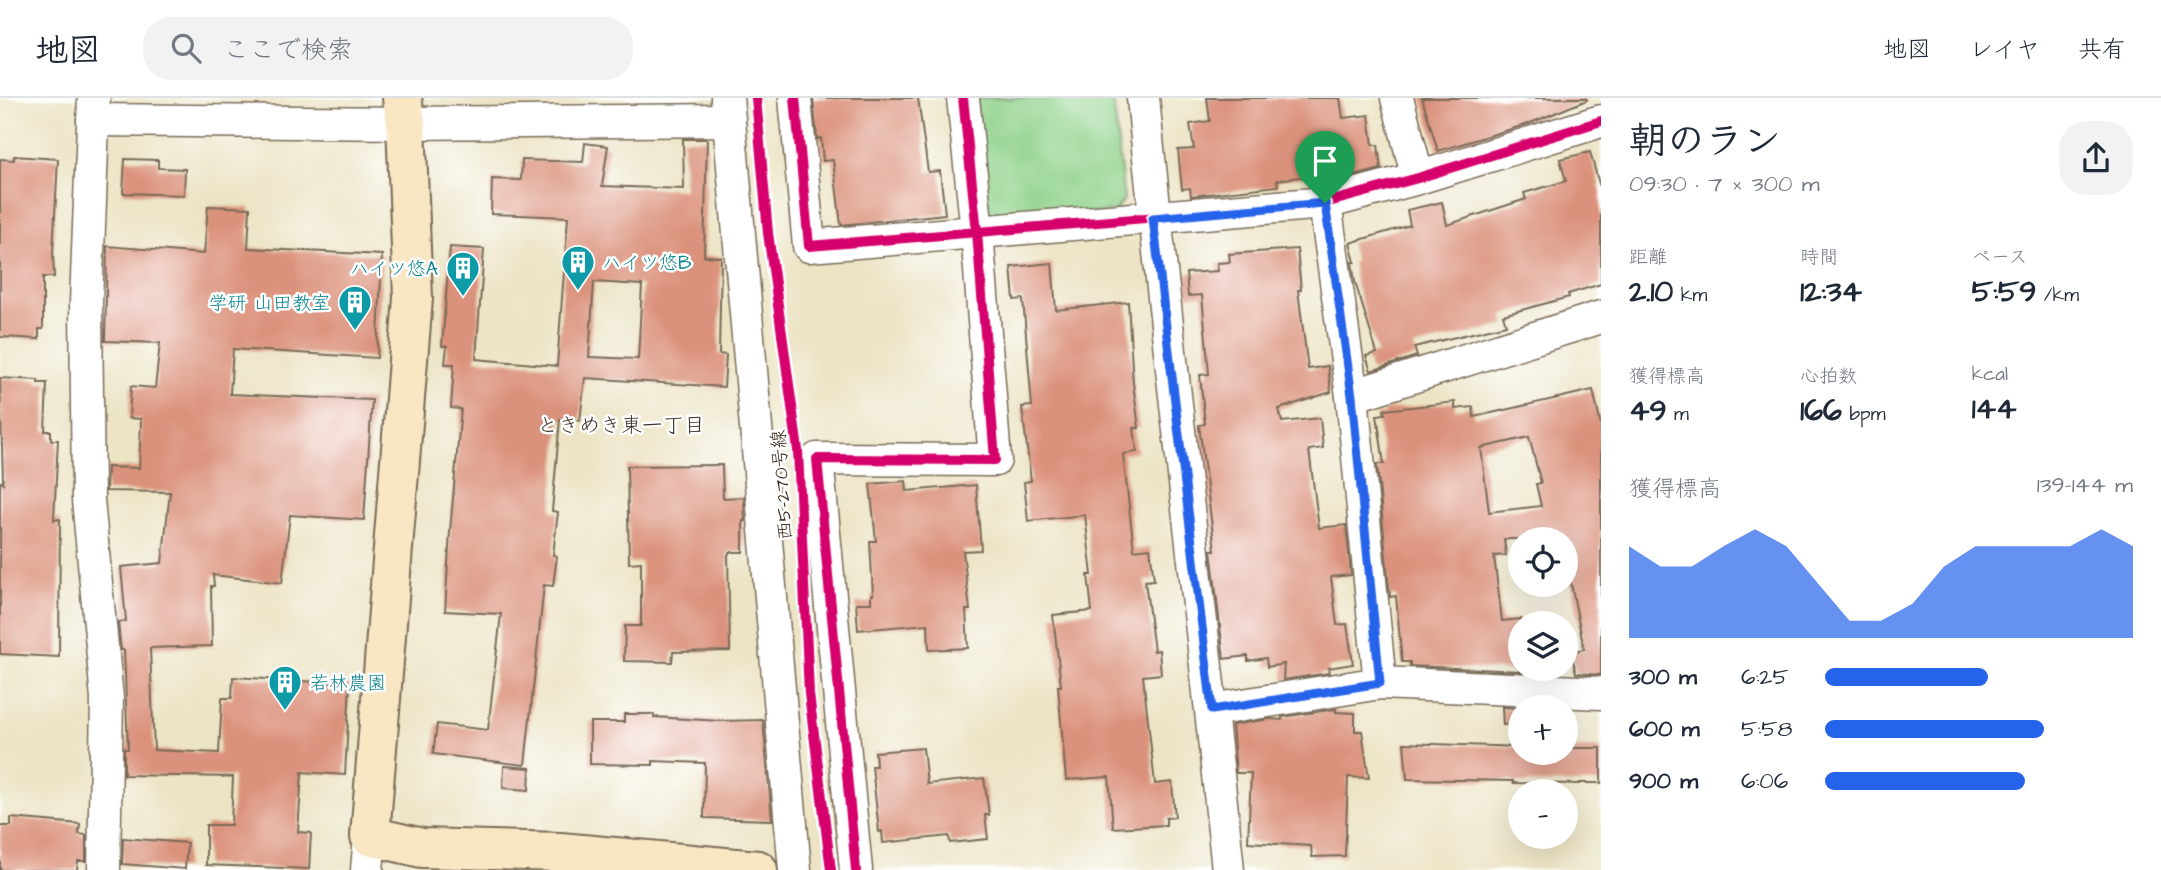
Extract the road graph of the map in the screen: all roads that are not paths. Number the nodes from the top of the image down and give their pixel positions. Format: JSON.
{"nodes":[{"id":1,"x":795,"y":98,"type":"edge"},
{"id":2,"x":963,"y":98,"type":"edge"},
{"id":3,"x":1143,"y":98,"type":"edge"},
{"id":4,"x":1397,"y":98,"type":"edge"},
{"id":5,"x":94,"y":109,"type":"edge"},
{"id":6,"x":728,"y":109,"type":"edge"},
{"id":7,"x":404,"y":111,"type":"edge"},
{"id":8,"x":1601,"y":121,"type":"edge"},
{"id":9,"x":1418,"y":178,"type":"junction"},
{"id":10,"x":1325,"y":203,"type":"junction"},
{"id":11,"x":1153,"y":218,"type":"junction"},
{"id":12,"x":977,"y":232,"type":"junction"},
{"id":13,"x":1601,"y":317,"type":"edge"},
{"id":14,"x":1352,"y":396,"type":"junction"},
{"id":15,"x":1380,"y":683,"type":"junction"},
{"id":16,"x":1601,"y":693,"type":"edge"},
{"id":17,"x":1212,"y":710,"type":"junction"},
{"id":18,"x":369,"y":853,"type":"edge"},
{"id":19,"x":559,"y":861,"type":"edge"},
{"id":20,"x":104,"y":870,"type":"edge"},
{"id":21,"x":758,"y":870,"type":"edge"},
{"id":22,"x":795,"y":870,"type":"edge"},
{"id":23,"x":856,"y":870,"type":"edge"},
{"id":24,"x":1228,"y":870,"type":"edge"}],
"edges":[{"from":1,"to":12,"type":"street"},
{"from":2,"to":12,"type":"street"},
{"from":3,"to":11,"type":"street"},
{"from":4,"to":9,"type":"street"},
{"from":5,"to":7,"type":"street"},
{"from":5,"to":20,"type":"street"},
{"from":6,"to":7,"type":"street"},
{"from":6,"to":22,"type":"street"},
{"from":7,"to":18,"type":"street"},
{"from":8,"to":9,"type":"street"},
{"from":9,"to":10,"type":"street"},
{"from":10,"to":11,"type":"street"},
{"from":10,"to":14,"type":"street"},
{"from":11,"to":12,"type":"street"},
{"from":11,"to":17,"type":"street"},
{"from":12,"to":23,"type":"street"},
{"from":13,"to":14,"type":"street"},
{"from":14,"to":15,"type":"street"},
{"from":15,"to":16,"type":"street"},
{"from":15,"to":17,"type":"street"},
{"from":17,"to":24,"type":"street"},
{"from":18,"to":19,"type":"street"},
{"from":19,"to":21,"type":"street"}]}
